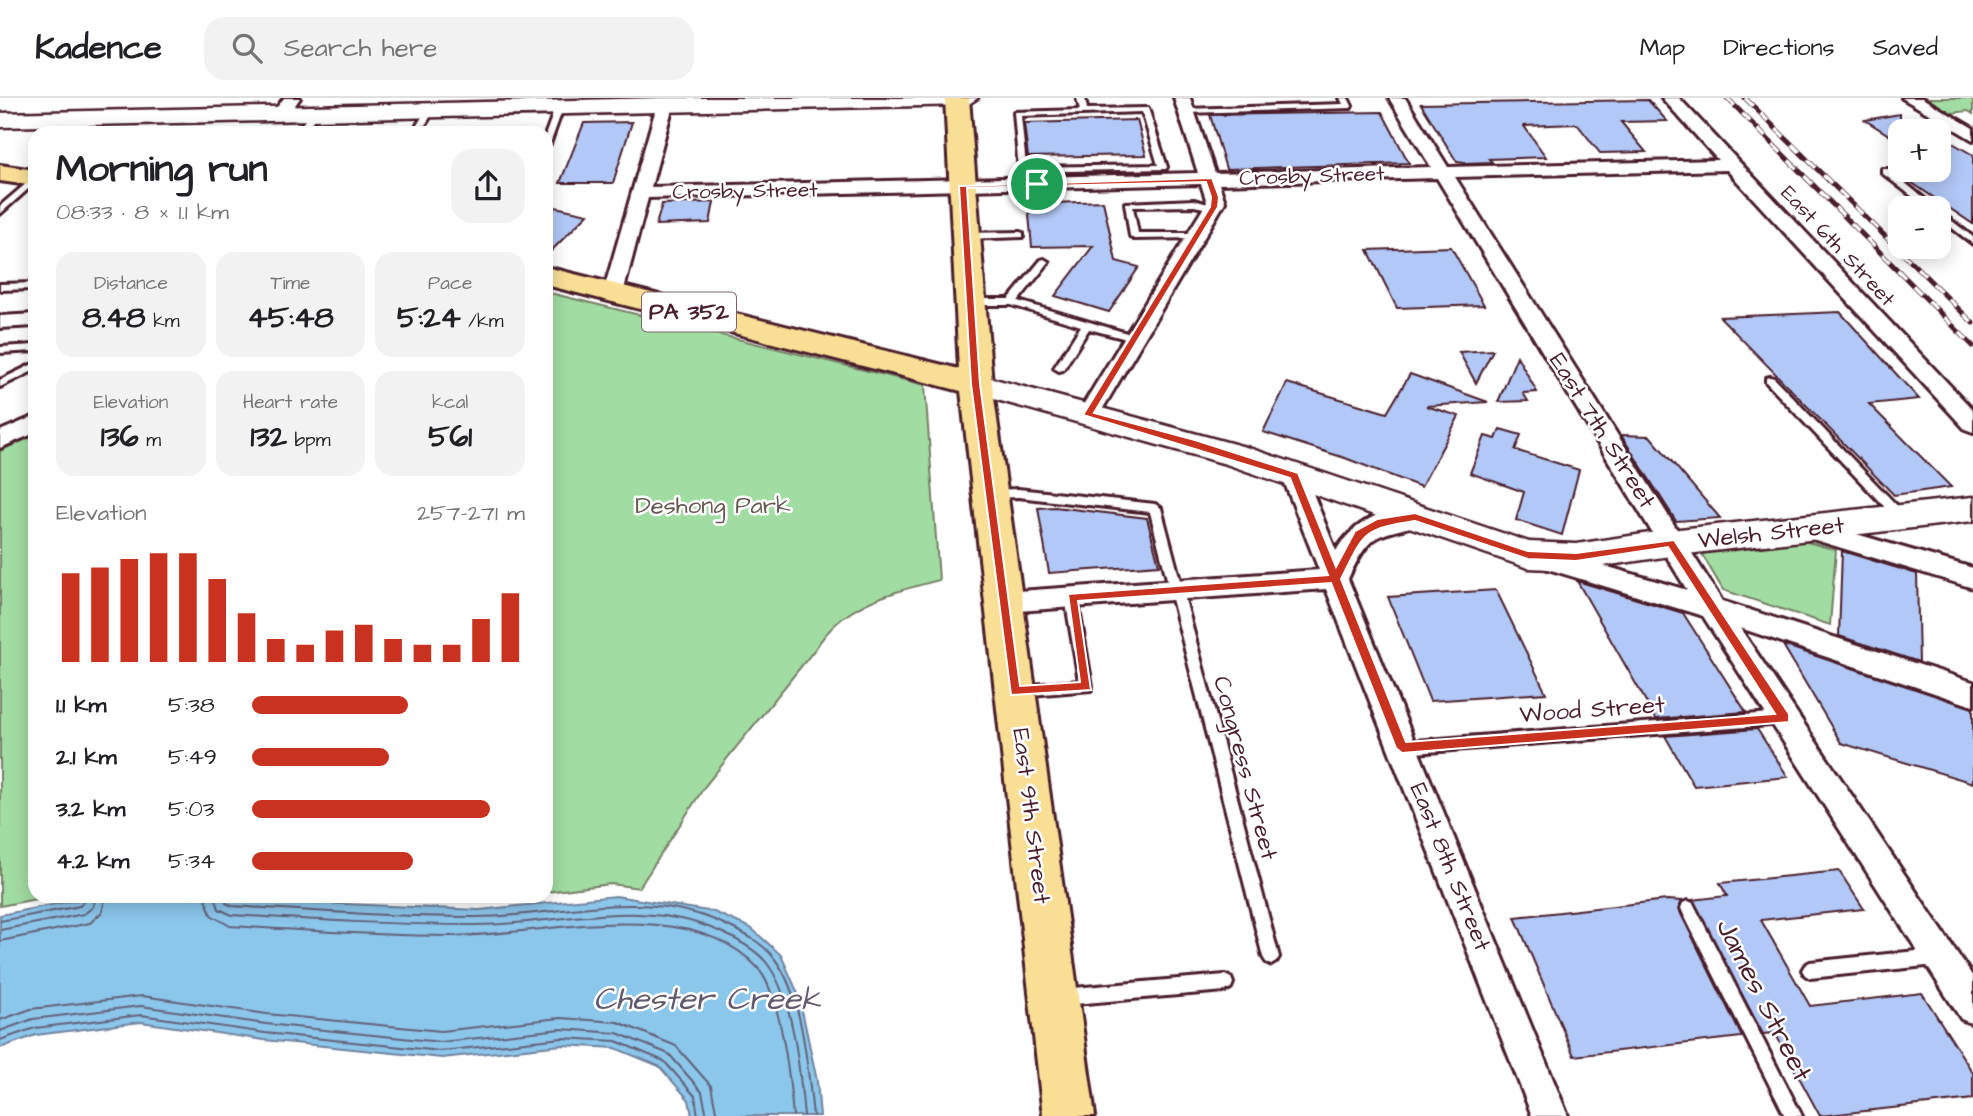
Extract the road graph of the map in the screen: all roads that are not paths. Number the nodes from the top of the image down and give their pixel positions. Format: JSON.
{"nodes":[{"id":1,"x":29,"y":98,"type":"edge"},
{"id":2,"x":957,"y":98,"type":"edge"},
{"id":3,"x":967,"y":98,"type":"edge"},
{"id":4,"x":1081,"y":98,"type":"edge"},
{"id":5,"x":1344,"y":98,"type":"edge"},
{"id":6,"x":1397,"y":98,"type":"edge"},
{"id":7,"x":1670,"y":98,"type":"edge"},
{"id":8,"x":1910,"y":98,"type":"edge"},
{"id":9,"x":833,"y":99,"type":"edge"},
{"id":10,"x":666,"y":102,"type":"edge"},
{"id":11,"x":473,"y":104,"type":"edge"},
{"id":12,"x":564,"y":104,"type":"edge"},
{"id":13,"x":1184,"y":104,"type":"edge"},
{"id":14,"x":286,"y":106,"type":"edge"},
{"id":15,"x":430,"y":111,"type":"junction"},
{"id":16,"x":1084,"y":112,"type":"junction"},
{"id":17,"x":314,"y":113,"type":"junction"},
{"id":18,"x":2,"y":122,"type":"edge"},
{"id":19,"x":305,"y":126,"type":"edge"},
{"id":20,"x":420,"y":126,"type":"edge"},
{"id":21,"x":553,"y":128,"type":"edge"},
{"id":22,"x":1973,"y":135,"type":"edge"},
{"id":23,"x":1732,"y":164,"type":"junction"},
{"id":24,"x":1885,"y":170,"type":"dead end"},
{"id":25,"x":0,"y":173,"type":"edge"},
{"id":26,"x":1444,"y":173,"type":"junction"},
{"id":27,"x":1090,"y":176,"type":"junction"},
{"id":28,"x":28,"y":177,"type":"edge"},
{"id":29,"x":1209,"y":179,"type":"junction"},
{"id":30,"x":28,"y":185,"type":"edge"},
{"id":31,"x":963,"y":186,"type":"junction"},
{"id":32,"x":640,"y":193,"type":"junction"},
{"id":33,"x":1917,"y":196,"type":"edge"},
{"id":34,"x":0,"y":199,"type":"edge"},
{"id":35,"x":13,"y":199,"type":"junction"},
{"id":36,"x":1214,"y":207,"type":"junction"},
{"id":37,"x":0,"y":211,"type":"edge"},
{"id":38,"x":1951,"y":224,"type":"edge"},
{"id":39,"x":1020,"y":235,"type":"dead end"},
{"id":40,"x":966,"y":236,"type":"junction"},
{"id":41,"x":1197,"y":236,"type":"junction"},
{"id":42,"x":1973,"y":241,"type":"edge"},
{"id":43,"x":1044,"y":262,"type":"dead end"},
{"id":44,"x":553,"y":278,"type":"edge"},
{"id":45,"x":28,"y":286,"type":"edge"},
{"id":46,"x":0,"y":287,"type":"edge"},
{"id":47,"x":613,"y":293,"type":"junction"},
{"id":48,"x":970,"y":302,"type":"junction"},
{"id":49,"x":1012,"y":302,"type":"junction"},
{"id":50,"x":28,"y":320,"type":"edge"},
{"id":51,"x":0,"y":322,"type":"edge"},
{"id":52,"x":1087,"y":325,"type":"junction"},
{"id":53,"x":1135,"y":338,"type":"junction"},
{"id":54,"x":28,"y":348,"type":"edge"},
{"id":55,"x":0,"y":350,"type":"edge"},
{"id":56,"x":1059,"y":368,"type":"dead end"},
{"id":57,"x":28,"y":370,"type":"edge"},
{"id":58,"x":1770,"y":380,"type":"dead end"},
{"id":59,"x":0,"y":384,"type":"edge"},
{"id":60,"x":976,"y":384,"type":"junction"},
{"id":61,"x":1088,"y":415,"type":"junction"},
{"id":62,"x":1973,"y":424,"type":"edge"},
{"id":63,"x":28,"y":427,"type":"edge"},
{"id":64,"x":0,"y":440,"type":"edge"},
{"id":65,"x":1294,"y":476,"type":"junction"},
{"id":66,"x":990,"y":494,"type":"junction"},
{"id":67,"x":1973,"y":509,"type":"edge"},
{"id":68,"x":1415,"y":517,"type":"junction"},
{"id":69,"x":1902,"y":519,"type":"junction"},
{"id":70,"x":1808,"y":529,"type":"junction"},
{"id":71,"x":1670,"y":543,"type":"junction"},
{"id":72,"x":1528,"y":555,"type":"junction"},
{"id":73,"x":1973,"y":578,"type":"edge"},
{"id":74,"x":1335,"y":579,"type":"junction"},
{"id":75,"x":1175,"y":590,"type":"junction"},
{"id":76,"x":1072,"y":597,"type":"junction"},
{"id":77,"x":1003,"y":602,"type":"junction"},
{"id":78,"x":1711,"y":607,"type":"junction"},
{"id":79,"x":1015,"y":692,"type":"junction"},
{"id":80,"x":1973,"y":694,"type":"edge"},
{"id":81,"x":1785,"y":718,"type":"junction"},
{"id":82,"x":1402,"y":748,"type":"junction"},
{"id":83,"x":1688,"y":908,"type":"dead end"},
{"id":84,"x":1940,"y":956,"type":"junction"},
{"id":85,"x":1271,"y":957,"type":"dead end"},
{"id":86,"x":1810,"y":970,"type":"dead end"},
{"id":87,"x":1225,"y":983,"type":"dead end"},
{"id":88,"x":1054,"y":998,"type":"junction"},
{"id":89,"x":1973,"y":1007,"type":"edge"},
{"id":90,"x":1069,"y":1116,"type":"edge"},
{"id":91,"x":1549,"y":1116,"type":"edge"},
{"id":92,"x":1794,"y":1116,"type":"edge"}],
"edges":[{"from":1,"to":18,"type":"street"},
{"from":2,"to":3,"type":"street"},
{"from":2,"to":9,"type":"street"},
{"from":2,"to":31,"type":"main road","name":"East 9th Street"},
{"from":4,"to":16,"type":"lane"},
{"from":5,"to":13,"type":"lane"},
{"from":6,"to":26,"type":"street","name":"East 7th Street"},
{"from":7,"to":23,"type":"street","name":"East 6th Street"},
{"from":8,"to":22,"type":"street"},
{"from":9,"to":10,"type":"street"},
{"from":10,"to":12,"type":"street"},
{"from":10,"to":32,"type":"street"},
{"from":11,"to":12,"type":"street"},
{"from":11,"to":15,"type":"street"},
{"from":12,"to":21,"type":"lane"},
{"from":13,"to":29,"type":"street"},
{"from":14,"to":17,"type":"street"},
{"from":14,"to":18,"type":"street"},
{"from":15,"to":17,"type":"street"},
{"from":15,"to":20,"type":"lane"},
{"from":16,"to":27,"type":"lane"},
{"from":16,"to":27,"type":"lane"},
{"from":17,"to":19,"type":"lane"},
{"from":23,"to":26,"type":"street","name":"Crosby Street"},
{"from":23,"to":62,"type":"street","name":"East 6th Street"},
{"from":24,"to":33,"type":"lane"},
{"from":25,"to":28,"type":"main road"},
{"from":26,"to":29,"type":"street","name":"Crosby Street"},
{"from":26,"to":71,"type":"street","name":"East 7th Street"},
{"from":27,"to":29,"type":"street","name":"Crosby Street"},
{"from":27,"to":31,"type":"street","name":"Crosby Street"},
{"from":29,"to":36,"type":"street"},
{"from":30,"to":35,"type":"lane"},
{"from":31,"to":32,"type":"street","name":"Crosby Street"},
{"from":31,"to":40,"type":"main road","name":"East 9th Street"},
{"from":32,"to":47,"type":"street"},
{"from":34,"to":35,"type":"lane"},
{"from":35,"to":37,"type":"lane"},
{"from":36,"to":41,"type":"street"},
{"from":36,"to":41,"type":"lane"},
{"from":38,"to":42,"type":"lane"},
{"from":39,"to":40,"type":"lane"},
{"from":40,"to":48,"type":"main road","name":"East 9th Street"},
{"from":41,"to":53,"type":"street"},
{"from":43,"to":49,"type":"lane"},
{"from":44,"to":47,"type":"main road","number":"PA 352"},
{"from":45,"to":46,"type":"lane"},
{"from":47,"to":60,"type":"main road","number":"PA 352"},
{"from":48,"to":49,"type":"lane"},
{"from":48,"to":60,"type":"main road","name":"East 9th Street"},
{"from":49,"to":52,"type":"lane"},
{"from":50,"to":51,"type":"street"},
{"from":52,"to":53,"type":"lane"},
{"from":52,"to":56,"type":"lane"},
{"from":53,"to":61,"type":"street"},
{"from":54,"to":55,"type":"lane"},
{"from":57,"to":59,"type":"lane"},
{"from":58,"to":69,"type":"lane"},
{"from":60,"to":61,"type":"street","name":"Welsh Street"},
{"from":60,"to":66,"type":"main road","name":"East 9th Street"},
{"from":61,"to":65,"type":"street","name":"Welsh Street"},
{"from":63,"to":64,"type":"street"},
{"from":65,"to":68,"type":"street","name":"Welsh Street"},
{"from":65,"to":74,"type":"street","name":"East 8th Street"},
{"from":66,"to":75,"type":"lane","name":"Congress Street"},
{"from":66,"to":77,"type":"main road","name":"East 9th Street"},
{"from":67,"to":69,"type":"street","name":"Welsh Street"},
{"from":68,"to":72,"type":"street","name":"Welsh Street"},
{"from":68,"to":74,"type":"street"},
{"from":69,"to":70,"type":"street","name":"Welsh Street"},
{"from":70,"to":71,"type":"street","name":"Welsh Street"},
{"from":70,"to":73,"type":"street"},
{"from":71,"to":72,"type":"street","name":"Welsh Street"},
{"from":71,"to":78,"type":"street","name":"East 7th Street"},
{"from":72,"to":78,"type":"street"},
{"from":74,"to":75,"type":"street"},
{"from":74,"to":82,"type":"street","name":"East 8th Street"},
{"from":75,"to":76,"type":"street"},
{"from":75,"to":85,"type":"lane","name":"Congress Street"},
{"from":76,"to":77,"type":"street"},
{"from":76,"to":79,"type":"lane"},
{"from":77,"to":79,"type":"main road","name":"East 9th Street"},
{"from":78,"to":80,"type":"street"},
{"from":78,"to":81,"type":"street","name":"East 7th Street"},
{"from":79,"to":88,"type":"main road","name":"East 9th Street"},
{"from":81,"to":82,"type":"lane","name":"Wood Street"},
{"from":81,"to":84,"type":"street","name":"East 7th Street"},
{"from":82,"to":91,"type":"street","name":"East 8th Street"},
{"from":83,"to":92,"type":"lane","name":"James Street"},
{"from":84,"to":86,"type":"lane"},
{"from":84,"to":89,"type":"street","name":"East 7th Street"},
{"from":87,"to":88,"type":"lane"},
{"from":88,"to":90,"type":"main road","name":"East 9th Street"}]}
